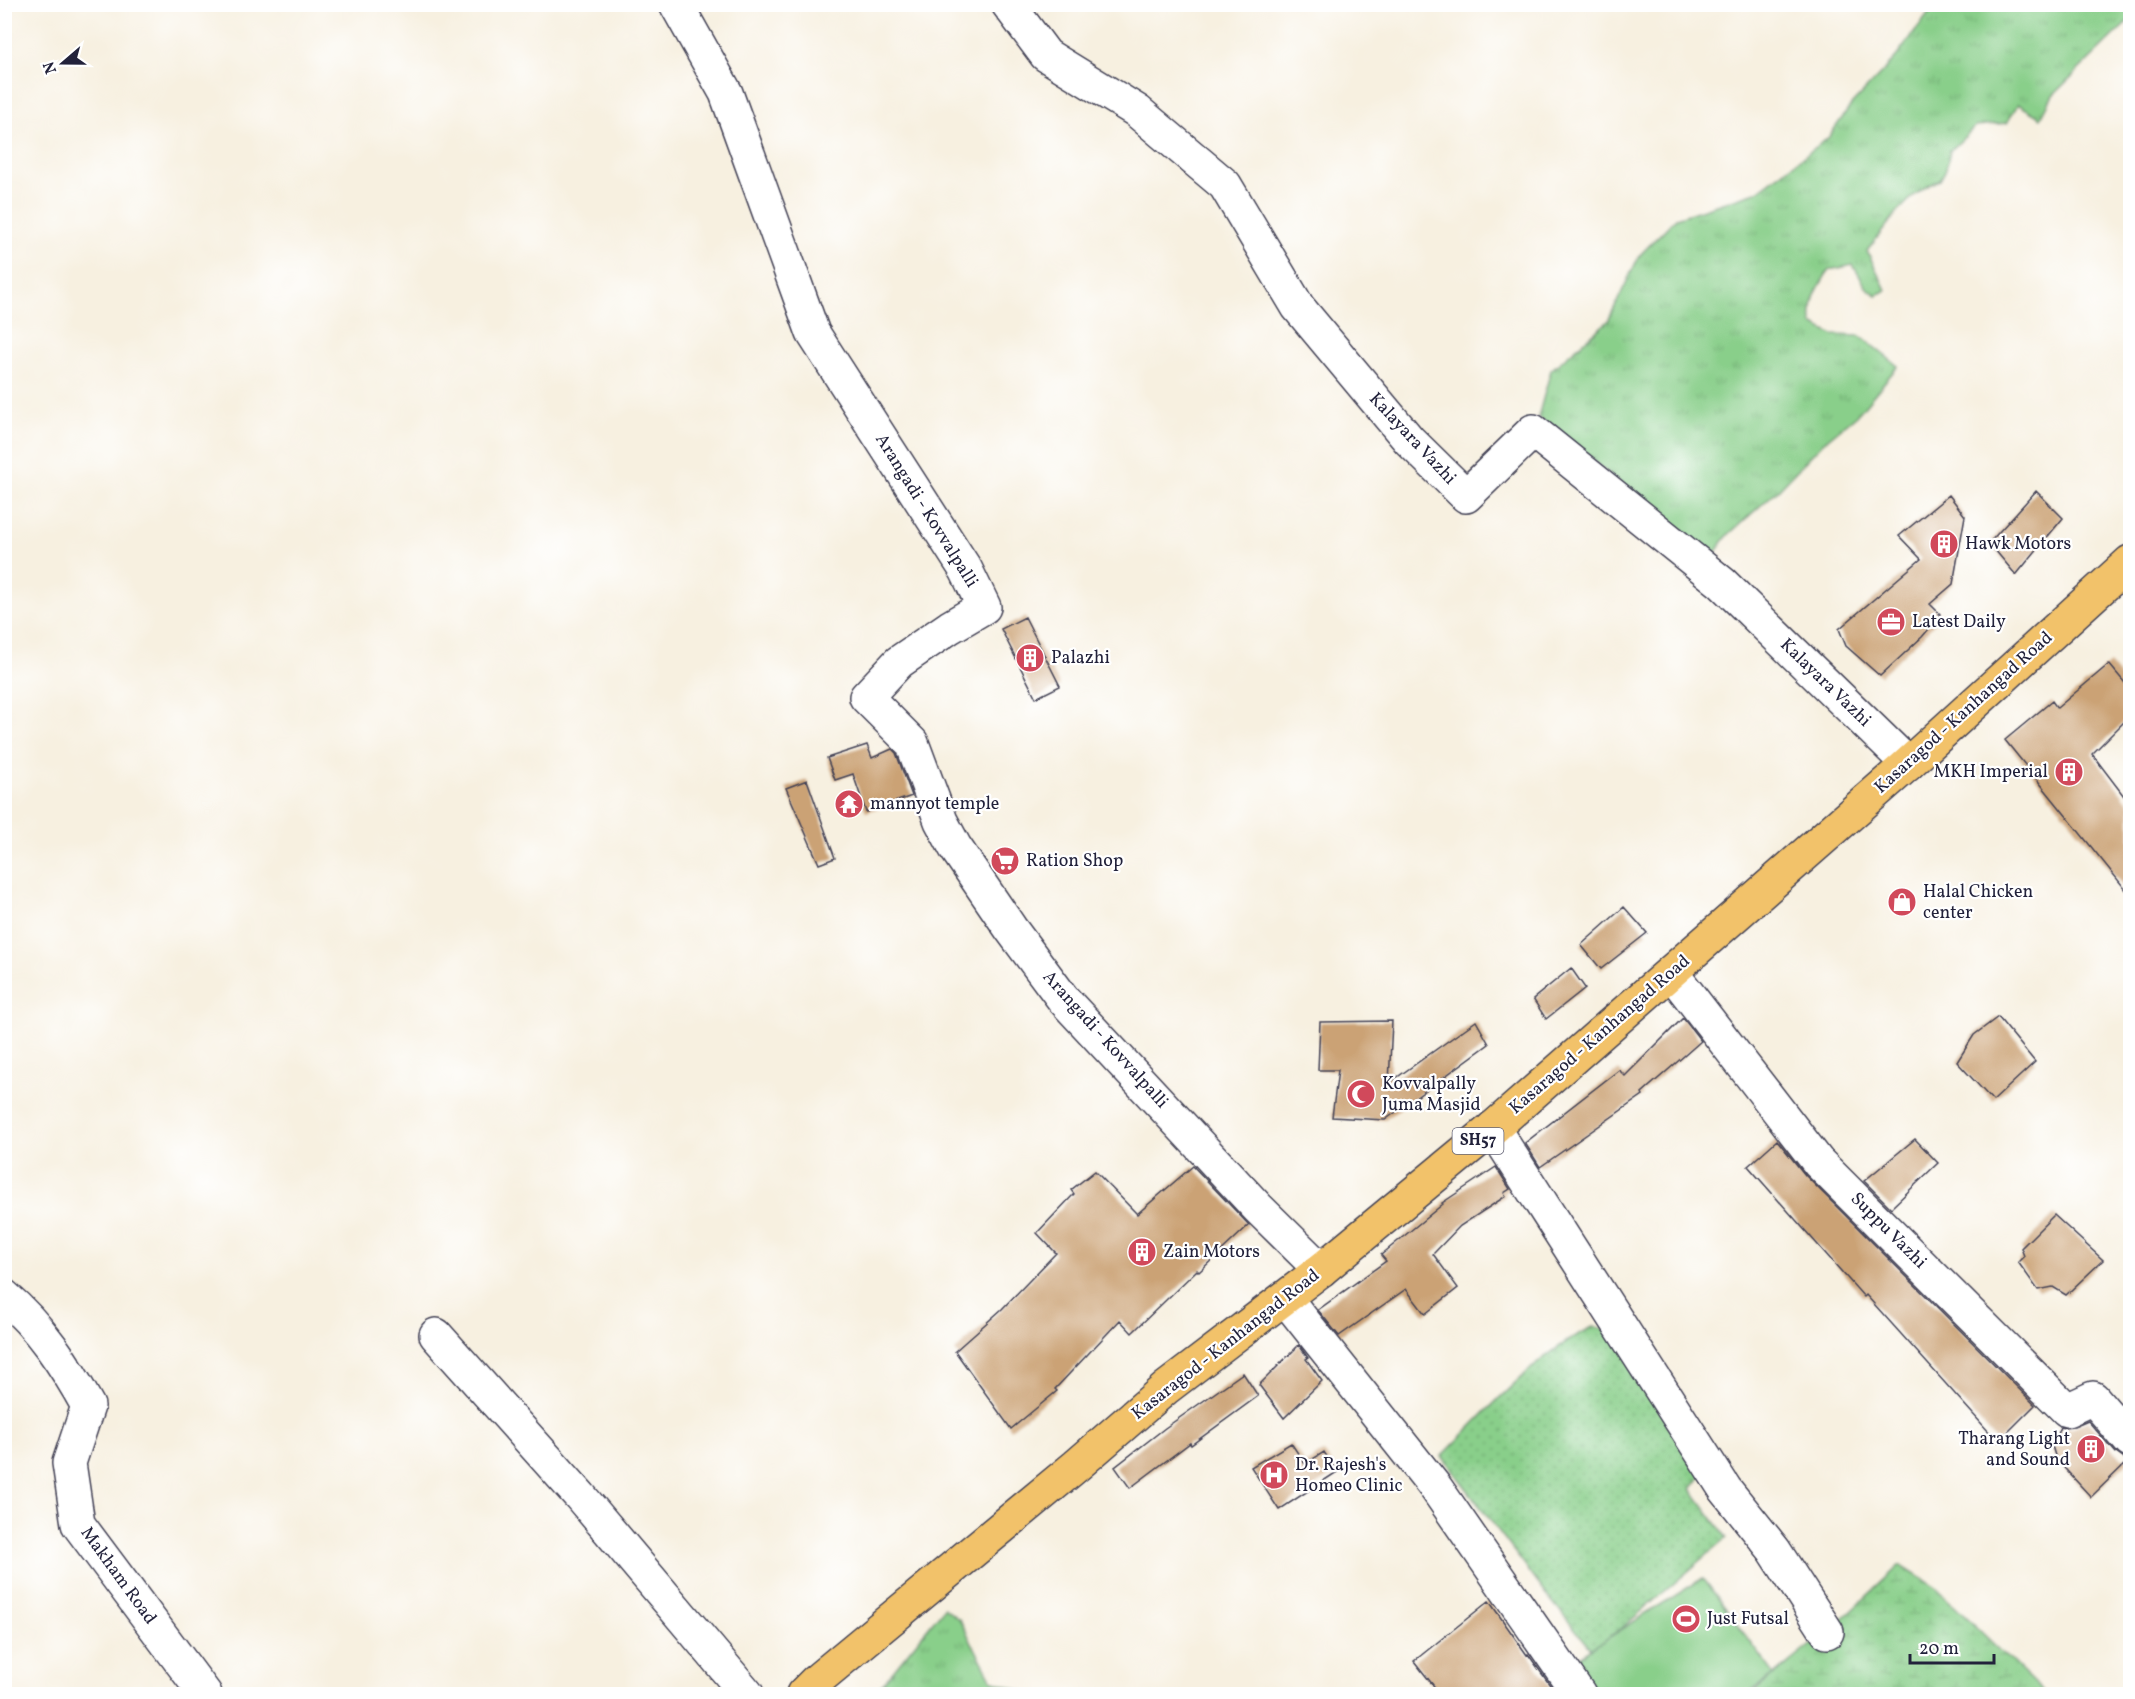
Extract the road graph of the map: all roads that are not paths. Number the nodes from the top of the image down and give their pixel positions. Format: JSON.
{"nodes":[{"id":1,"x":676,"y":4,"type":"edge"},
{"id":2,"x":1008,"y":4,"type":"edge"},
{"id":3,"x":2130,"y":562,"type":"edge"},
{"id":4,"x":1908,"y":764,"type":"junction"},
{"id":5,"x":1671,"y":972,"type":"junction"},
{"id":6,"x":1493,"y":1128,"type":"junction"},
{"id":7,"x":1321,"y":1270,"type":"junction"},
{"id":8,"x":4,"y":1296,"type":"edge"},
{"id":9,"x":1285,"y":1298,"type":"junction"},
{"id":10,"x":436,"y":1335,"type":"dead end"},
{"id":11,"x":2130,"y":1442,"type":"edge"},
{"id":12,"x":1827,"y":1632,"type":"dead end"},
{"id":13,"x":205,"y":1695,"type":"edge"},
{"id":14,"x":747,"y":1695,"type":"edge"},
{"id":15,"x":803,"y":1695,"type":"edge"},
{"id":16,"x":1579,"y":1695,"type":"edge"}],
"edges":[{"from":1,"to":7,"type":"street","name":"Arangadi - Kovvalpalli"},
{"from":2,"to":4,"type":"street","name":"Kalayara Vazhi"},
{"from":3,"to":4,"type":"main road","name":"Kasaragod - Kanhangad Road","number":"SH57"},
{"from":4,"to":5,"type":"main road","name":"Kasaragod - Kanhangad Road","number":"SH57"},
{"from":5,"to":6,"type":"main road","name":"Kasaragod - Kanhangad Road","number":"SH57"},
{"from":5,"to":11,"type":"street","name":"Suppu Vazhi"},
{"from":6,"to":7,"type":"main road","name":"Kasaragod - Kanhangad Road","number":"SH57"},
{"from":6,"to":12,"type":"street"},
{"from":7,"to":9,"type":"main road","name":"Kasaragod - Kanhangad Road","number":"SH57"},
{"from":8,"to":13,"type":"street","name":"Makham Road"},
{"from":9,"to":15,"type":"main road","name":"Kasaragod - Kanhangad Road","number":"SH57"},
{"from":9,"to":16,"type":"street"},
{"from":10,"to":14,"type":"street"}]}
